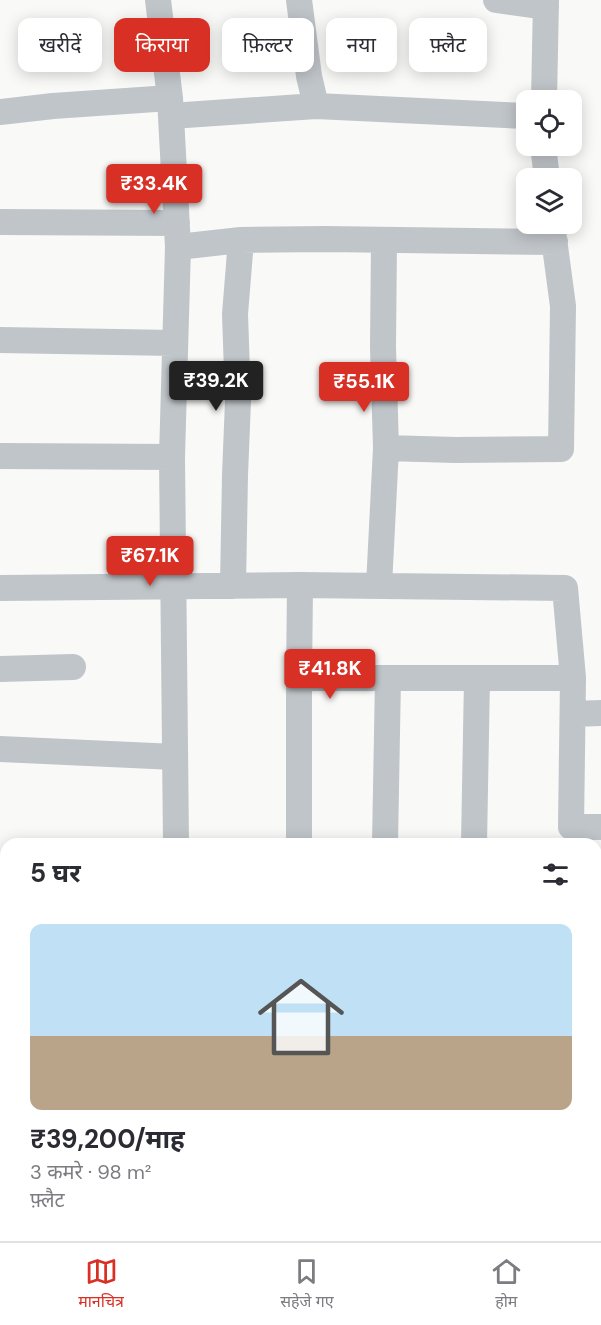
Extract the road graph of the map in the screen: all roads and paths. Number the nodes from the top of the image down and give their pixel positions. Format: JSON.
{"nodes":[{"id":1,"x":158,"y":0,"type":"edge"},
{"id":2,"x":298,"y":0,"type":"edge"},
{"id":3,"x":496,"y":0,"type":"edge"},
{"id":4,"x":546,"y":3,"type":"edge"},
{"id":5,"x":544,"y":90,"type":"edge"},
{"id":6,"x":316,"y":105,"type":"junction"},
{"id":7,"x":171,"y":107,"type":"junction"},
{"id":8,"x":0,"y":112,"type":"edge"},
{"id":9,"x":516,"y":115,"type":"edge"},
{"id":10,"x":0,"y":222,"type":"edge"},
{"id":11,"x":533,"y":234,"type":"edge"},
{"id":12,"x":554,"y":234,"type":"edge"},
{"id":13,"x":177,"y":235,"type":"junction"},
{"id":14,"x":241,"y":240,"type":"junction"},
{"id":15,"x":384,"y":241,"type":"junction"},
{"id":16,"x":0,"y":340,"type":"edge"},
{"id":17,"x":174,"y":343,"type":"junction"},
{"id":18,"x":387,"y":448,"type":"junction"},
{"id":19,"x":0,"y":456,"type":"edge"},
{"id":20,"x":171,"y":457,"type":"junction"},
{"id":21,"x":300,"y":585,"type":"junction"},
{"id":22,"x":233,"y":586,"type":"junction"},
{"id":23,"x":379,"y":586,"type":"junction"},
{"id":24,"x":172,"y":587,"type":"junction"},
{"id":25,"x":0,"y":588,"type":"edge"},
{"id":26,"x":73,"y":668,"type":"dead end"},
{"id":27,"x":0,"y":669,"type":"edge"},
{"id":28,"x":299,"y":678,"type":"junction"},
{"id":29,"x":388,"y":678,"type":"junction"},
{"id":30,"x":477,"y":678,"type":"junction"},
{"id":31,"x":573,"y":678,"type":"junction"},
{"id":32,"x":601,"y":713,"type":"edge"},
{"id":33,"x":573,"y":714,"type":"junction"},
{"id":34,"x":0,"y":749,"type":"edge"},
{"id":35,"x":175,"y":757,"type":"junction"},
{"id":36,"x":601,"y":827,"type":"edge"},
{"id":37,"x":570,"y":836,"type":"edge"},
{"id":38,"x":176,"y":838,"type":"edge"},
{"id":39,"x":299,"y":838,"type":"edge"},
{"id":40,"x":385,"y":838,"type":"edge"},
{"id":41,"x":474,"y":838,"type":"edge"}],
"edges":[{"from":1,"to":7,"type":"street"},
{"from":2,"to":6,"type":"street"},
{"from":3,"to":4,"type":"street"},
{"from":4,"to":5,"type":"street"},
{"from":6,"to":7,"type":"street"},
{"from":6,"to":9,"type":"street"},
{"from":7,"to":8,"type":"street"},
{"from":7,"to":13,"type":"street"},
{"from":10,"to":13,"type":"street"},
{"from":11,"to":15,"type":"street"},
{"from":12,"to":18,"type":"street"},
{"from":13,"to":14,"type":"street"},
{"from":13,"to":17,"type":"street"},
{"from":14,"to":15,"type":"street"},
{"from":14,"to":22,"type":"street"},
{"from":15,"to":18,"type":"street"},
{"from":16,"to":17,"type":"street"},
{"from":17,"to":20,"type":"street"},
{"from":18,"to":23,"type":"street"},
{"from":19,"to":20,"type":"street"},
{"from":20,"to":24,"type":"street"},
{"from":21,"to":22,"type":"street"},
{"from":21,"to":23,"type":"street"},
{"from":21,"to":28,"type":"street"},
{"from":22,"to":24,"type":"street"},
{"from":23,"to":31,"type":"street"},
{"from":24,"to":25,"type":"street"},
{"from":24,"to":35,"type":"street"},
{"from":26,"to":27,"type":"street"},
{"from":28,"to":29,"type":"street"},
{"from":28,"to":39,"type":"street"},
{"from":29,"to":30,"type":"street"},
{"from":29,"to":40,"type":"street"},
{"from":30,"to":31,"type":"street"},
{"from":30,"to":41,"type":"street"},
{"from":31,"to":33,"type":"street"},
{"from":32,"to":33,"type":"street"},
{"from":33,"to":37,"type":"street"},
{"from":34,"to":35,"type":"street"},
{"from":35,"to":38,"type":"street"},
{"from":36,"to":37,"type":"street"}]}
